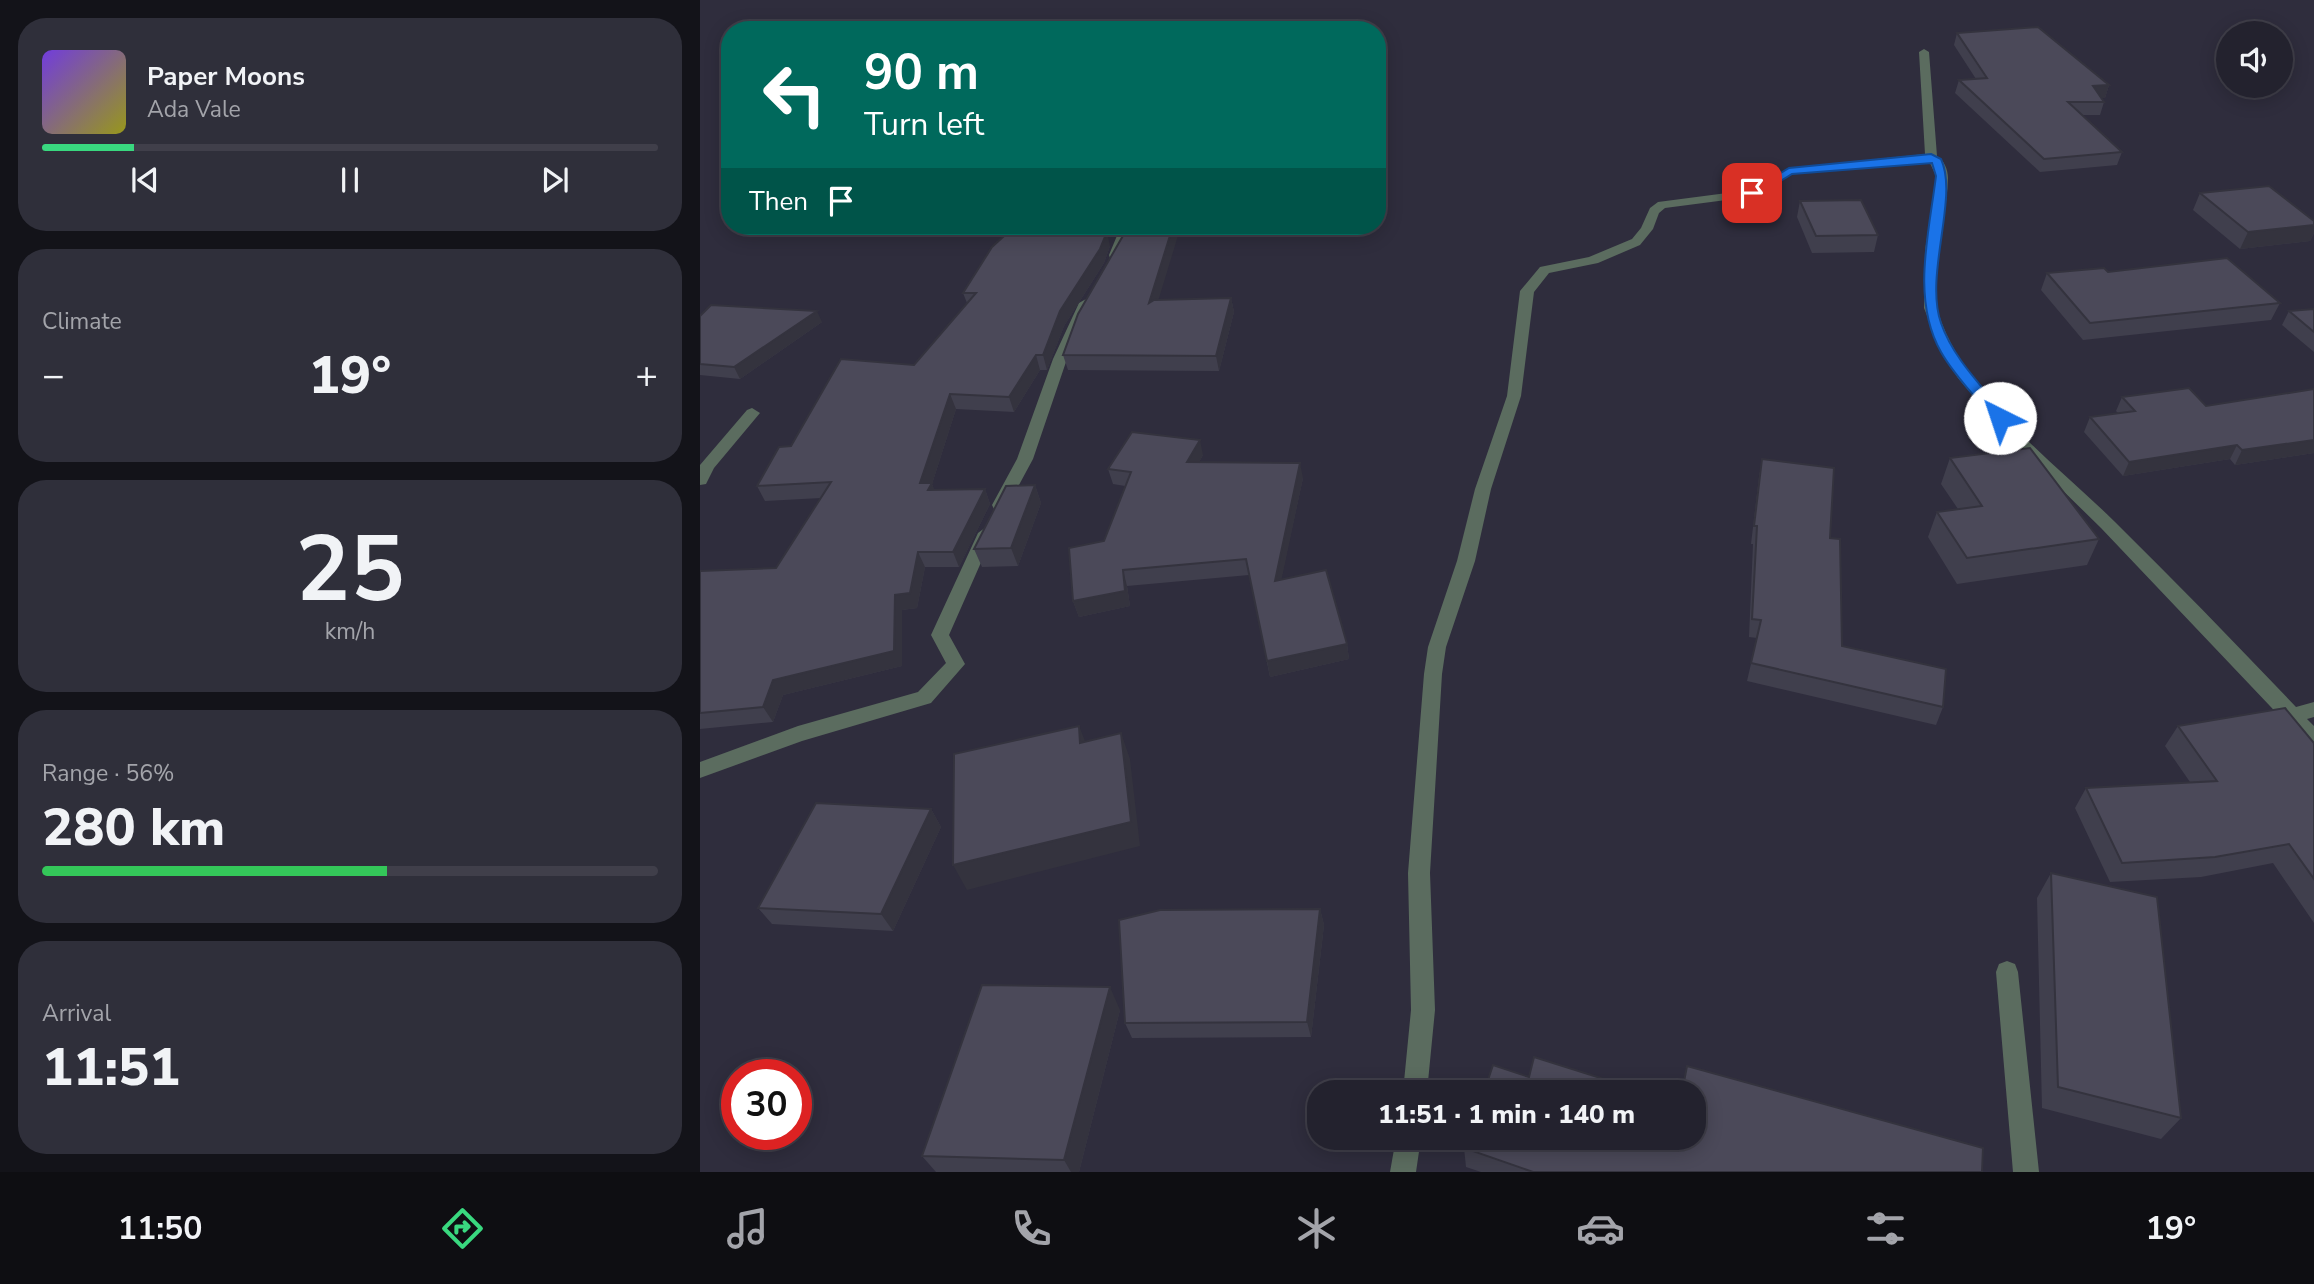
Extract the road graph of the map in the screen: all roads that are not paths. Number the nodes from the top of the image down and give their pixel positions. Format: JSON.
{"nodes":[{"id":1,"x":1924,"y":52,"type":"dead end"},
{"id":2,"x":1931,"y":157,"type":"junction"},
{"id":3,"x":1123,"y":235,"type":"edge"},
{"id":4,"x":752,"y":413,"type":"dead end"},
{"id":5,"x":700,"y":480,"type":"edge"},
{"id":6,"x":2314,"y":709,"type":"edge"},
{"id":7,"x":2293,"y":716,"type":"junction"},
{"id":8,"x":2314,"y":739,"type":"edge"},
{"id":9,"x":700,"y":770,"type":"edge"},
{"id":10,"x":2007,"y":972,"type":"dead end"},
{"id":11,"x":1416,"y":1080,"type":"edge"},
{"id":12,"x":1407,"y":1150,"type":"edge"},
{"id":13,"x":1403,"y":1172,"type":"edge"},
{"id":14,"x":2026,"y":1172,"type":"edge"}],
"edges":[{"from":1,"to":2,"type":"street"},
{"from":2,"to":7,"type":"street"},
{"from":2,"to":11,"type":"street"},
{"from":3,"to":9,"type":"street"},
{"from":4,"to":5,"type":"street"},
{"from":6,"to":7,"type":"street"},
{"from":7,"to":8,"type":"street"},
{"from":10,"to":14,"type":"street"},
{"from":12,"to":13,"type":"street"}]}
